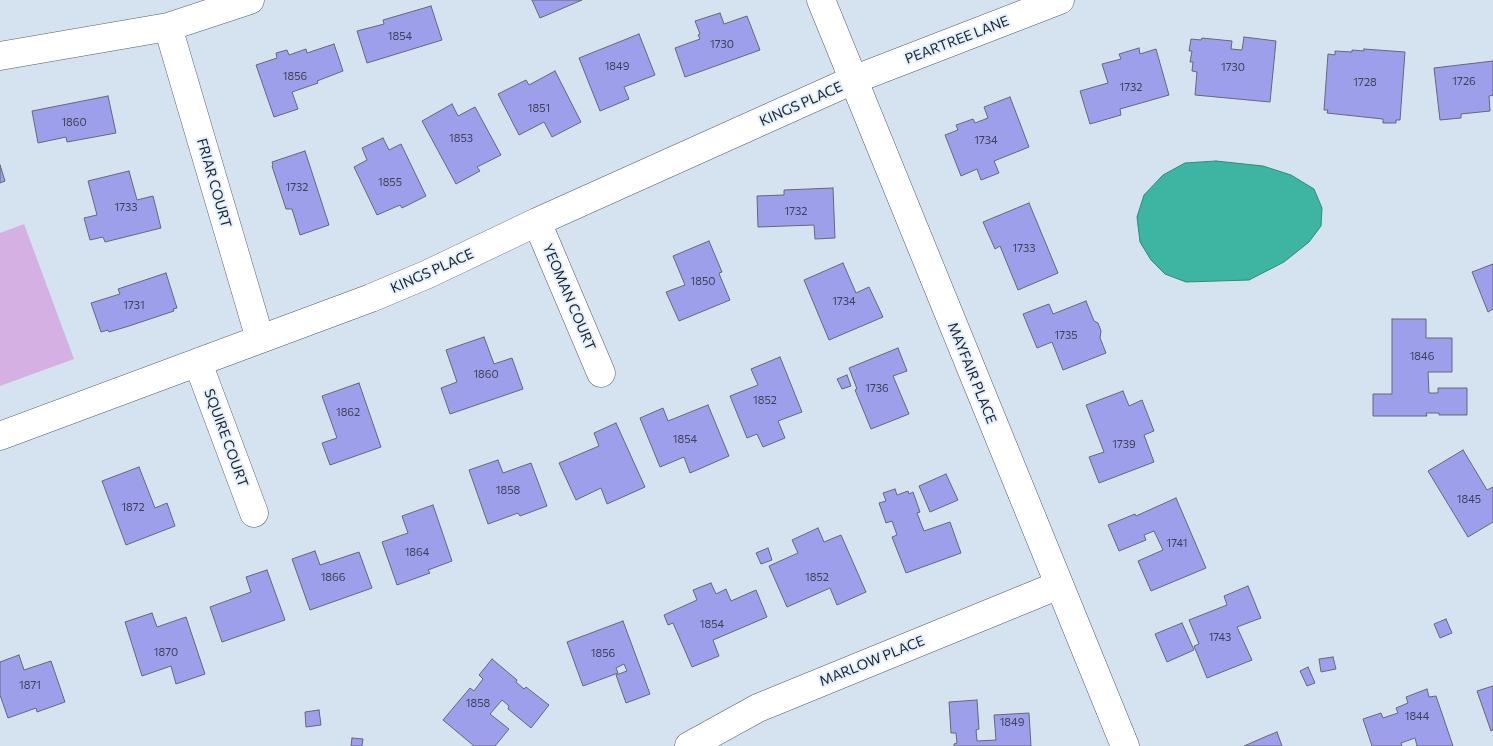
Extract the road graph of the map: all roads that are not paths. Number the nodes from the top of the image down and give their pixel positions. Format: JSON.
{"nodes":[{"id":1,"x":250,"y":0,"type":"edge"},
{"id":2,"x":820,"y":0,"type":"edge"},
{"id":3,"x":1060,"y":0,"type":"edge"},
{"id":4,"x":168,"y":27,"type":"junction"},
{"id":5,"x":0,"y":56,"type":"edge"},
{"id":6,"x":853,"y":80,"type":"junction"},
{"id":7,"x":537,"y":222,"type":"junction"},
{"id":8,"x":260,"y":339,"type":"junction"},
{"id":9,"x":198,"y":363,"type":"junction"},
{"id":10,"x":601,"y":373,"type":"dead end"},
{"id":11,"x":0,"y":436,"type":"edge"},
{"id":12,"x":254,"y":513,"type":"dead end"},
{"id":13,"x":1059,"y":585,"type":"junction"},
{"id":14,"x":689,"y":746,"type":"edge"},
{"id":15,"x":1125,"y":746,"type":"edge"}],
"edges":[{"from":1,"to":4,"type":"street"},
{"from":2,"to":6,"type":"street","name":"MAYFAIR PLACE"},
{"from":3,"to":6,"type":"street","name":"PEARTREE LANE"},
{"from":4,"to":5,"type":"street"},
{"from":4,"to":8,"type":"street","name":"FRIAR COURT"},
{"from":6,"to":7,"type":"street","name":"KINGS PLACE"},
{"from":6,"to":13,"type":"street","name":"MAYFAIR PLACE"},
{"from":7,"to":8,"type":"street","name":"KINGS PLACE"},
{"from":7,"to":10,"type":"street","name":"YEOMAN COURT"},
{"from":8,"to":9,"type":"street","name":"KINGS PLACE"},
{"from":9,"to":11,"type":"street","name":"KINGS PLACE"},
{"from":9,"to":12,"type":"street","name":"SQUIRE COURT"},
{"from":13,"to":14,"type":"street","name":"MARLOW PLACE"},
{"from":13,"to":15,"type":"street","name":"MAYFAIR PLACE"}]}
